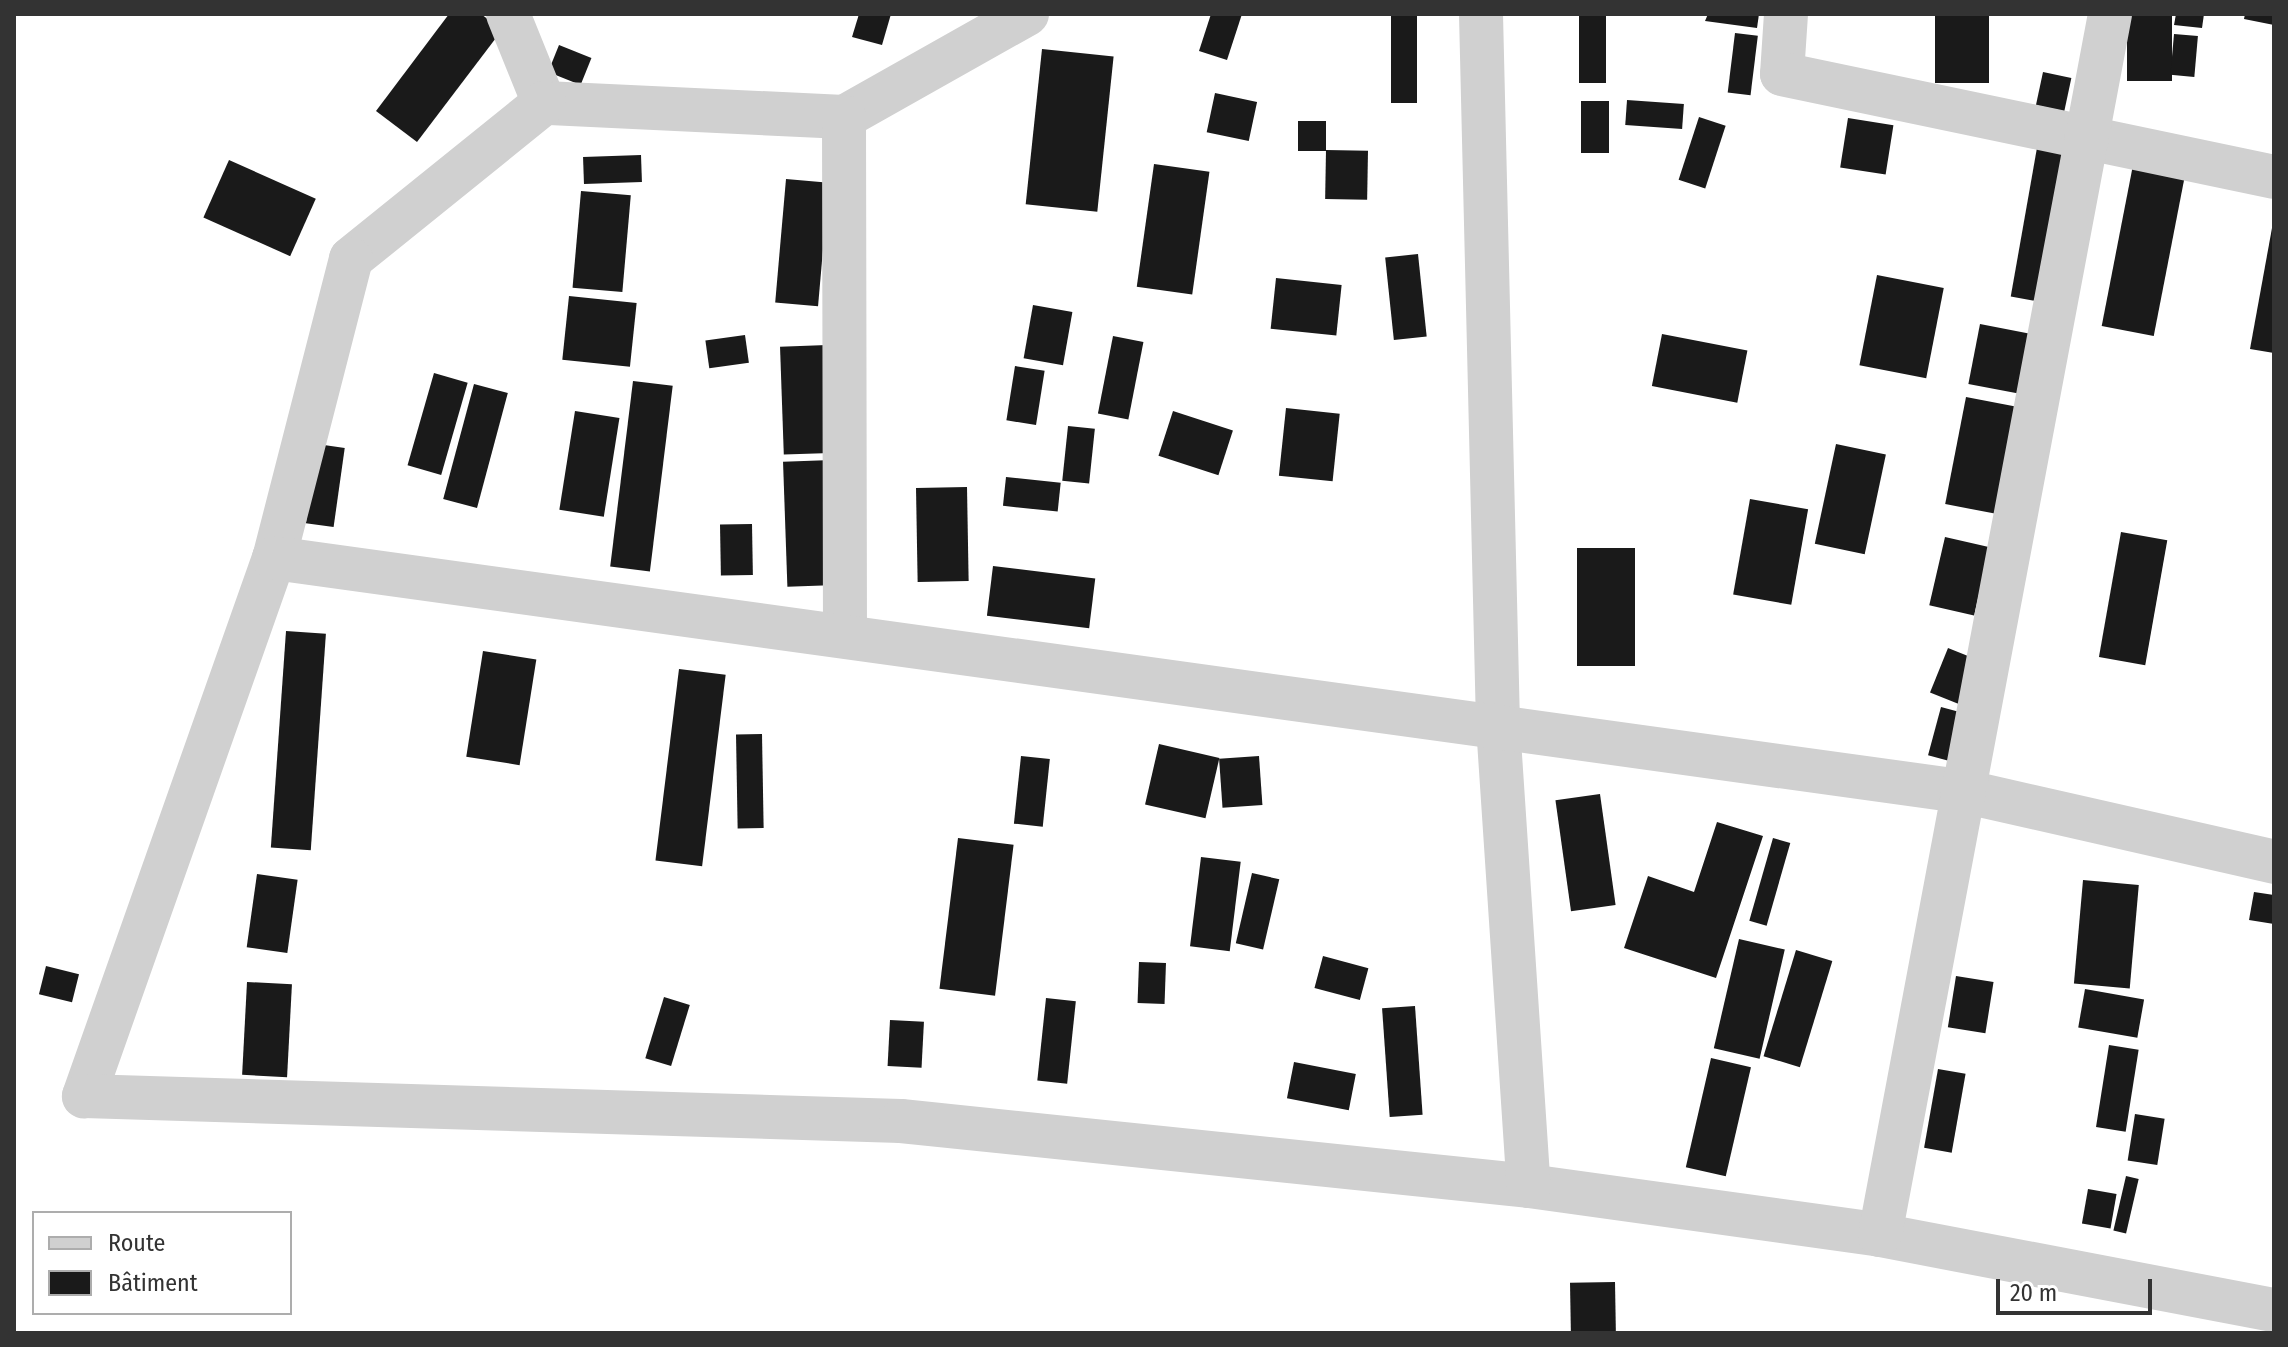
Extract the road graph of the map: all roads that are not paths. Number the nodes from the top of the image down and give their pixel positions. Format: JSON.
{"nodes":[{"id":1,"x":508,"y":14,"type":"edge"},
{"id":2,"x":1027,"y":14,"type":"edge"},
{"id":3,"x":1481,"y":14,"type":"edge"},
{"id":4,"x":1786,"y":14,"type":"edge"},
{"id":5,"x":2110,"y":14,"type":"edge"},
{"id":6,"x":544,"y":103,"type":"junction"},
{"id":7,"x":844,"y":117,"type":"junction"},
{"id":8,"x":2090,"y":141,"type":"junction"},
{"id":9,"x":2274,"y":177,"type":"edge"},
{"id":10,"x":274,"y":558,"type":"junction"},
{"id":11,"x":845,"y":635,"type":"junction"},
{"id":12,"x":1498,"y":725,"type":"junction"},
{"id":13,"x":1967,"y":792,"type":"junction"},
{"id":14,"x":2274,"y":862,"type":"edge"},
{"id":15,"x":1529,"y":1186,"type":"junction"},
{"id":16,"x":1880,"y":1235,"type":"junction"},
{"id":17,"x":2274,"y":1310,"type":"edge"}],
"edges":[{"from":1,"to":6,"type":"street"},
{"from":2,"to":7,"type":"street"},
{"from":3,"to":12,"type":"street"},
{"from":4,"to":8,"type":"street"},
{"from":5,"to":8,"type":"street"},
{"from":6,"to":7,"type":"street"},
{"from":6,"to":10,"type":"street"},
{"from":7,"to":11,"type":"street"},
{"from":8,"to":9,"type":"street"},
{"from":8,"to":13,"type":"street"},
{"from":10,"to":11,"type":"street"},
{"from":10,"to":15,"type":"street"},
{"from":11,"to":12,"type":"street"},
{"from":12,"to":13,"type":"street"},
{"from":12,"to":15,"type":"street"},
{"from":13,"to":14,"type":"street"},
{"from":13,"to":16,"type":"street"},
{"from":15,"to":16,"type":"street"},
{"from":16,"to":17,"type":"street"}]}
